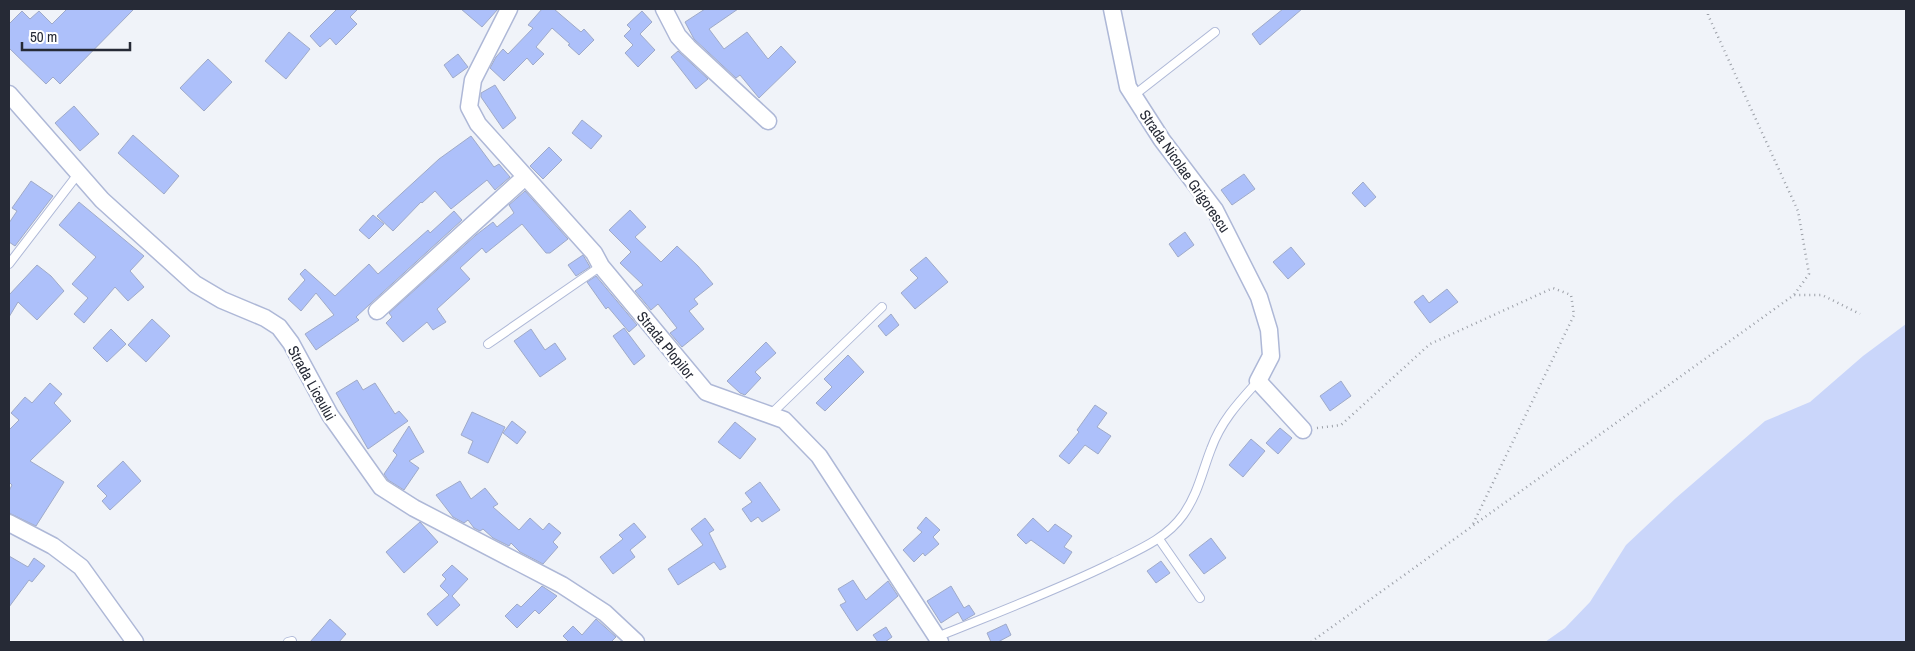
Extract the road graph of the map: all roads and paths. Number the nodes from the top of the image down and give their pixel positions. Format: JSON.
{"nodes":[{"id":1,"x":509,"y":9,"type":"edge"},
{"id":2,"x":664,"y":9,"type":"edge"},
{"id":3,"x":1112,"y":9,"type":"edge"},
{"id":4,"x":1708,"y":9,"type":"edge"},
{"id":5,"x":1215,"y":32,"type":"dead end"},
{"id":6,"x":9,"y":94,"type":"edge"},
{"id":7,"x":1133,"y":96,"type":"junction"},
{"id":8,"x":768,"y":121,"type":"dead end"},
{"id":9,"x":78,"y":174,"type":"junction"},
{"id":10,"x":525,"y":177,"type":"junction"},
{"id":11,"x":9,"y":264,"type":"edge"},
{"id":12,"x":601,"y":266,"type":"junction"},
{"id":13,"x":1794,"y":294,"type":"junction"},
{"id":14,"x":882,"y":307,"type":"dead end"},
{"id":15,"x":377,"y":311,"type":"dead end"},
{"id":16,"x":1860,"y":314,"type":"dead end"},
{"id":17,"x":488,"y":344,"type":"dead end"},
{"id":18,"x":1258,"y":381,"type":"junction"},
{"id":19,"x":771,"y":414,"type":"junction"},
{"id":20,"x":1303,"y":430,"type":"joint"},
{"id":21,"x":9,"y":524,"type":"edge"},
{"id":22,"x":1473,"y":525,"type":"junction"},
{"id":23,"x":1159,"y":539,"type":"junction"},
{"id":24,"x":1200,"y":598,"type":"dead end"},
{"id":25,"x":939,"y":640,"type":"edge"},
{"id":26,"x":135,"y":642,"type":"edge"},
{"id":27,"x":636,"y":642,"type":"edge"},
{"id":28,"x":1311,"y":642,"type":"edge"}],
"edges":[{"from":1,"to":10,"type":"street","name":"Strada Plopilor"},
{"from":2,"to":8,"type":"street"},
{"from":3,"to":7,"type":"street","name":"Strada Nicolae Grigorescu"},
{"from":4,"to":13,"type":"path"},
{"from":5,"to":7,"type":"lane"},
{"from":6,"to":9,"type":"street","name":"Strada Liceului"},
{"from":7,"to":18,"type":"street","name":"Strada Nicolae Grigorescu"},
{"from":9,"to":11,"type":"lane"},
{"from":9,"to":27,"type":"street","name":"Strada Liceului"},
{"from":10,"to":12,"type":"street","name":"Strada Plopilor"},
{"from":10,"to":15,"type":"street"},
{"from":12,"to":17,"type":"lane"},
{"from":12,"to":19,"type":"street","name":"Strada Plopilor"},
{"from":13,"to":16,"type":"path"},
{"from":13,"to":22,"type":"path"},
{"from":14,"to":19,"type":"lane"},
{"from":18,"to":20,"type":"street"},
{"from":18,"to":23,"type":"lane"},
{"from":19,"to":25,"type":"street","name":"Strada Plopilor"},
{"from":20,"to":22,"type":"path"},
{"from":21,"to":26,"type":"street"},
{"from":22,"to":28,"type":"path"},
{"from":23,"to":24,"type":"lane"},
{"from":23,"to":25,"type":"lane"}]}
